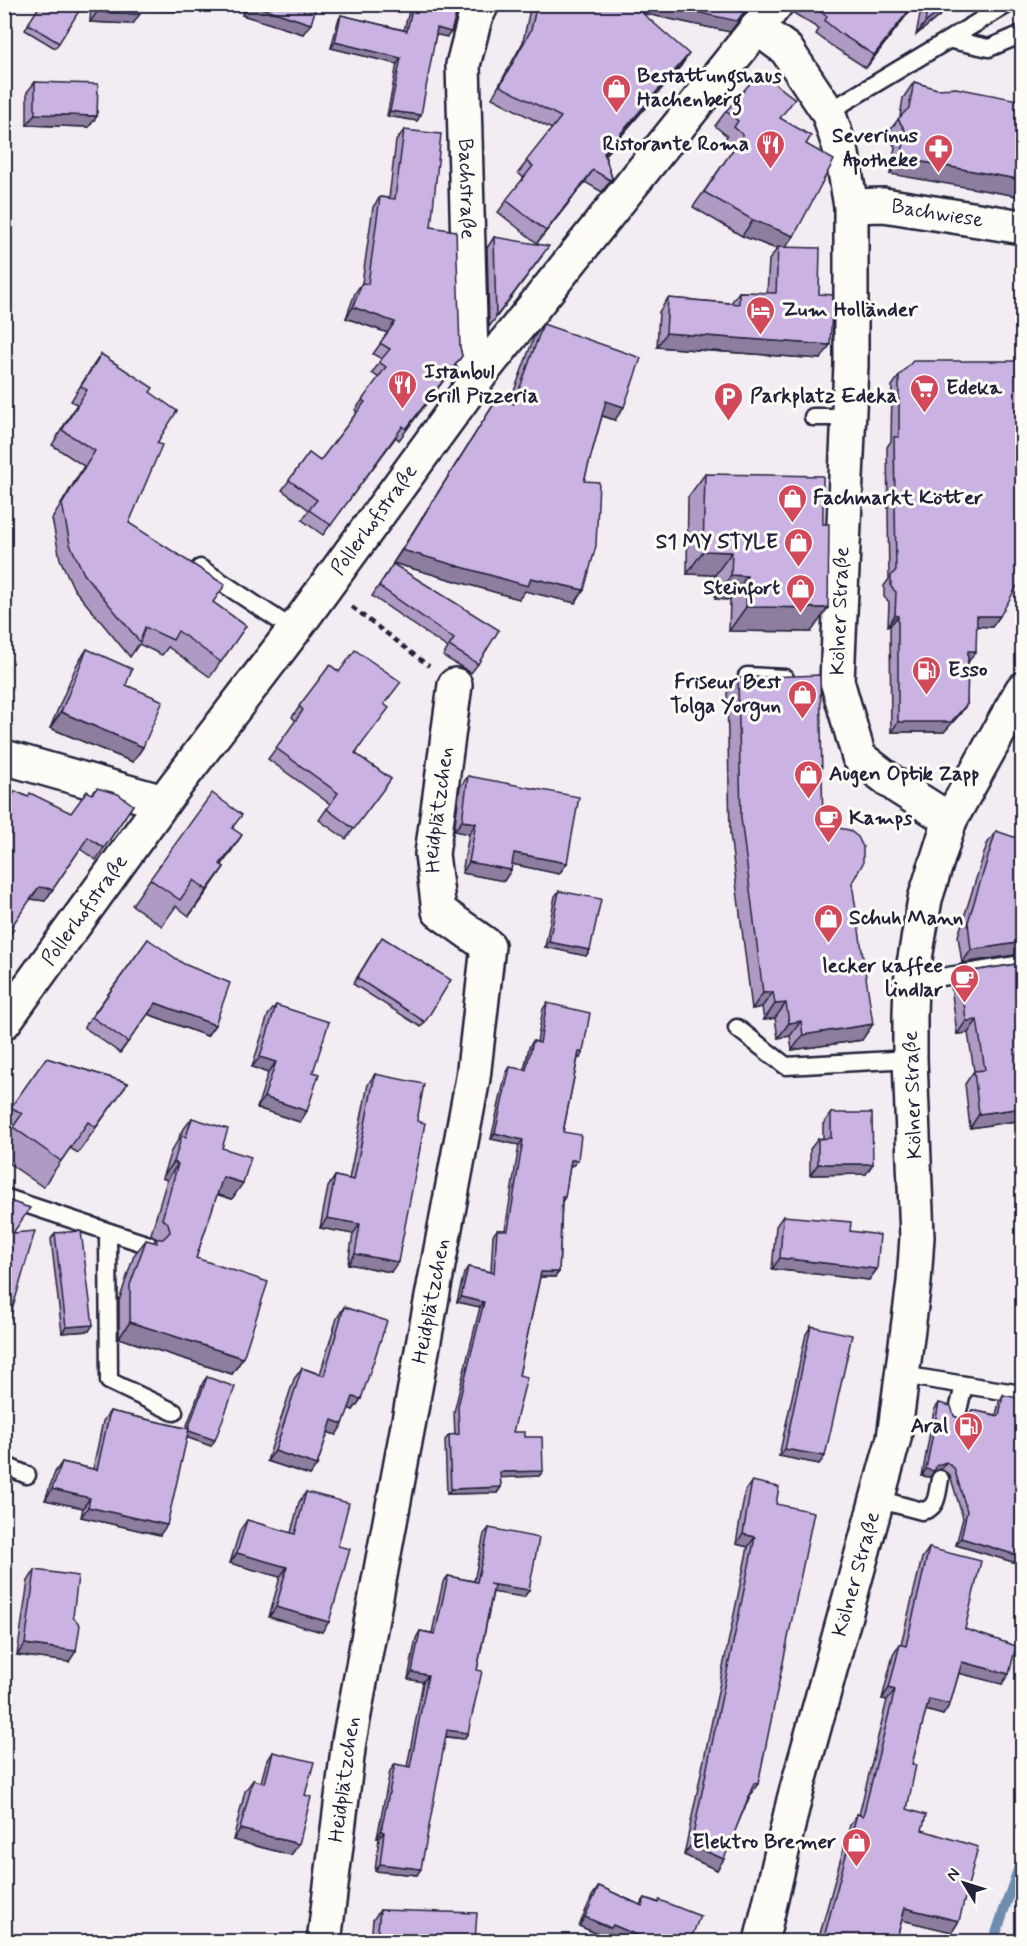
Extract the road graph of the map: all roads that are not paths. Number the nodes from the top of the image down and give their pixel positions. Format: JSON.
{"nodes":[{"id":1,"x":482,"y":4,"type":"edge"},
{"id":2,"x":1008,"y":4,"type":"edge"},
{"id":3,"x":766,"y":16,"type":"edge"},
{"id":4,"x":1023,"y":34,"type":"edge"},
{"id":5,"x":951,"y":40,"type":"junction"},
{"id":6,"x":828,"y":112,"type":"junction"},
{"id":7,"x":851,"y":206,"type":"junction"},
{"id":8,"x":1023,"y":227,"type":"edge"},
{"id":9,"x":485,"y":368,"type":"junction"},
{"id":10,"x":813,"y":417,"type":"dead end"},
{"id":11,"x":849,"y":417,"type":"junction"},
{"id":12,"x":200,"y":568,"type":"edge"},
{"id":13,"x":294,"y":630,"type":"junction"},
{"id":14,"x":747,"y":676,"type":"edge"},
{"id":15,"x":803,"y":679,"type":"edge"},
{"id":16,"x":455,"y":685,"type":"road end"},
{"id":17,"x":1023,"y":690,"type":"edge"},
{"id":18,"x":4,"y":757,"type":"edge"},
{"id":19,"x":163,"y":802,"type":"junction"},
{"id":20,"x":950,"y":820,"type":"junction"},
{"id":21,"x":1023,"y":964,"type":"edge"},
{"id":22,"x":911,"y":982,"type":"junction"},
{"id":23,"x":4,"y":1022,"type":"edge"},
{"id":24,"x":737,"y":1028,"type":"dead end"},
{"id":25,"x":910,"y":1059,"type":"junction"},
{"id":26,"x":4,"y":1197,"type":"edge"},
{"id":27,"x":108,"y":1232,"type":"junction"},
{"id":28,"x":149,"y":1245,"type":"edge"},
{"id":29,"x":902,"y":1375,"type":"junction"},
{"id":30,"x":964,"y":1385,"type":"junction"},
{"id":31,"x":1023,"y":1394,"type":"edge"},
{"id":32,"x":174,"y":1412,"type":"dead end"},
{"id":33,"x":957,"y":1414,"type":"dead end"},
{"id":34,"x":4,"y":1465,"type":"edge"},
{"id":35,"x":27,"y":1475,"type":"dead end"},
{"id":36,"x":940,"y":1479,"type":"dead end"},
{"id":37,"x":877,"y":1499,"type":"junction"},
{"id":38,"x":324,"y":1941,"type":"edge"},
{"id":39,"x":761,"y":1941,"type":"edge"}],
"edges":[{"from":1,"to":9,"type":"street","name":"Bachstraße"},
{"from":2,"to":5,"type":"lane"},
{"from":3,"to":6,"type":"street","name":"Kölner Straße"},
{"from":3,"to":9,"type":"street","name":"Pollerhofstraße"},
{"from":4,"to":5,"type":"lane"},
{"from":5,"to":6,"type":"lane"},
{"from":6,"to":7,"type":"street","name":"Kölner Straße"},
{"from":7,"to":8,"type":"street","name":"Bachwiese"},
{"from":7,"to":11,"type":"street","name":"Kölner Straße"},
{"from":9,"to":13,"type":"street","name":"Pollerhofstraße"},
{"from":10,"to":11,"type":"lane"},
{"from":11,"to":20,"type":"street","name":"Kölner Straße"},
{"from":12,"to":13,"type":"lane"},
{"from":13,"to":19,"type":"street","name":"Pollerhofstraße"},
{"from":14,"to":15,"type":"lane"},
{"from":16,"to":38,"type":"street","name":"Heidplätzchen"},
{"from":17,"to":20,"type":"street"},
{"from":18,"to":19,"type":"street"},
{"from":19,"to":23,"type":"street","name":"Pollerhofstraße"},
{"from":20,"to":22,"type":"street","name":"Kölner Straße"},
{"from":21,"to":22,"type":"lane"},
{"from":22,"to":25,"type":"street","name":"Kölner Straße"},
{"from":24,"to":25,"type":"lane"},
{"from":25,"to":29,"type":"street","name":"Kölner Straße"},
{"from":26,"to":27,"type":"lane"},
{"from":27,"to":28,"type":"lane"},
{"from":27,"to":32,"type":"lane"},
{"from":29,"to":30,"type":"lane"},
{"from":29,"to":37,"type":"street","name":"Kölner Straße"},
{"from":30,"to":31,"type":"lane"},
{"from":30,"to":33,"type":"lane"},
{"from":34,"to":35,"type":"lane"},
{"from":36,"to":37,"type":"lane"},
{"from":37,"to":39,"type":"street","name":"Kölner Straße"}]}
